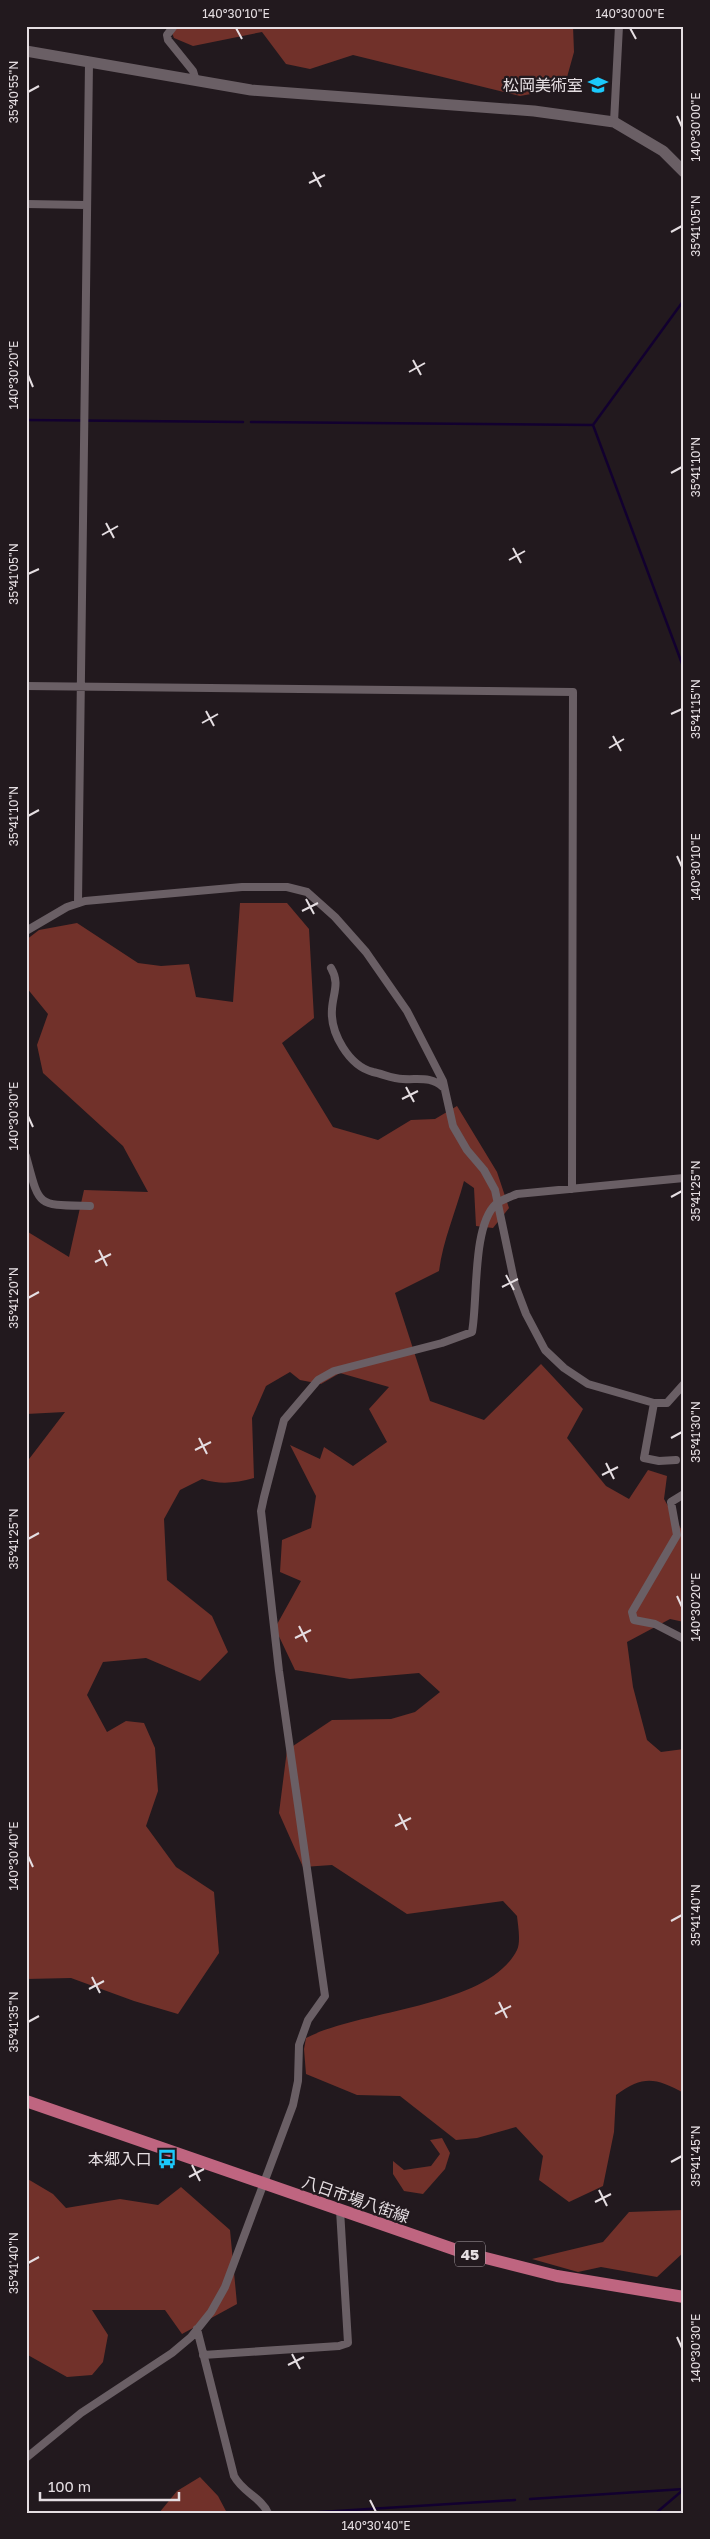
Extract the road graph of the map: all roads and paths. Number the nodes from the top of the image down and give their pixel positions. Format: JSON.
{"nodes":[{"id":1,"x":174,"y":26,"type":"edge"},
{"id":2,"x":619,"y":26,"type":"edge"},
{"id":3,"x":26,"y":51,"type":"edge"},
{"id":4,"x":89,"y":63,"type":"junction"},
{"id":5,"x":196,"y":81,"type":"junction"},
{"id":6,"x":614,"y":122,"type":"junction"},
{"id":7,"x":684,"y":172,"type":"edge"},
{"id":8,"x":26,"y":204,"type":"edge"},
{"id":9,"x":86,"y":205,"type":"junction"},
{"id":10,"x":26,"y":686,"type":"edge"},
{"id":11,"x":81,"y":686,"type":"junction"},
{"id":12,"x":78,"y":903,"type":"junction"},
{"id":13,"x":26,"y":931,"type":"edge"},
{"id":14,"x":331,"y":968,"type":"dead end"},
{"id":15,"x":443,"y":1087,"type":"junction"},
{"id":16,"x":26,"y":1156,"type":"edge"},
{"id":17,"x":684,"y":1178,"type":"edge"},
{"id":18,"x":572,"y":1189,"type":"junction"},
{"id":19,"x":496,"y":1203,"type":"junction"},
{"id":20,"x":90,"y":1206,"type":"dead end"},
{"id":21,"x":684,"y":1384,"type":"edge"},
{"id":22,"x":654,"y":1403,"type":"junction"},
{"id":23,"x":676,"y":1460,"type":"dead end"},
{"id":24,"x":684,"y":1494,"type":"edge"},
{"id":25,"x":684,"y":1639,"type":"edge"},
{"id":26,"x":26,"y":2101,"type":"edge"},
{"id":27,"x":263,"y":2184,"type":"junction"},
{"id":28,"x":340,"y":2210,"type":"junction"},
{"id":29,"x":684,"y":2297,"type":"edge"},
{"id":30,"x":197,"y":2329,"type":"junction"},
{"id":31,"x":203,"y":2355,"type":"junction"},
{"id":32,"x":26,"y":2458,"type":"edge"},
{"id":33,"x":268,"y":2513,"type":"edge"}],
"edges":[{"from":1,"to":5,"type":"street"},
{"from":2,"to":6,"type":"street"},
{"from":3,"to":4,"type":"street"},
{"from":4,"to":5,"type":"street"},
{"from":4,"to":9,"type":"street"},
{"from":5,"to":6,"type":"street"},
{"from":6,"to":7,"type":"street"},
{"from":8,"to":9,"type":"street"},
{"from":9,"to":11,"type":"street"},
{"from":10,"to":11,"type":"street"},
{"from":11,"to":12,"type":"street"},
{"from":11,"to":18,"type":"street"},
{"from":12,"to":13,"type":"street"},
{"from":12,"to":15,"type":"street"},
{"from":14,"to":15,"type":"street"},
{"from":15,"to":19,"type":"street"},
{"from":16,"to":20,"type":"street"},
{"from":17,"to":18,"type":"street"},
{"from":18,"to":19,"type":"street"},
{"from":19,"to":22,"type":"street"},
{"from":19,"to":27,"type":"street"},
{"from":21,"to":22,"type":"street"},
{"from":22,"to":23,"type":"street"},
{"from":24,"to":25,"type":"street"},
{"from":26,"to":27,"type":"main road","name":"八日市場八街線","number":"45"},
{"from":27,"to":28,"type":"main road","name":"八日市場八街線","number":"45"},
{"from":27,"to":30,"type":"street"},
{"from":28,"to":29,"type":"main road","name":"八日市場八街線","number":"45"},
{"from":28,"to":31,"type":"street"},
{"from":30,"to":31,"type":"street"},
{"from":30,"to":32,"type":"street"},
{"from":31,"to":33,"type":"street"}]}
